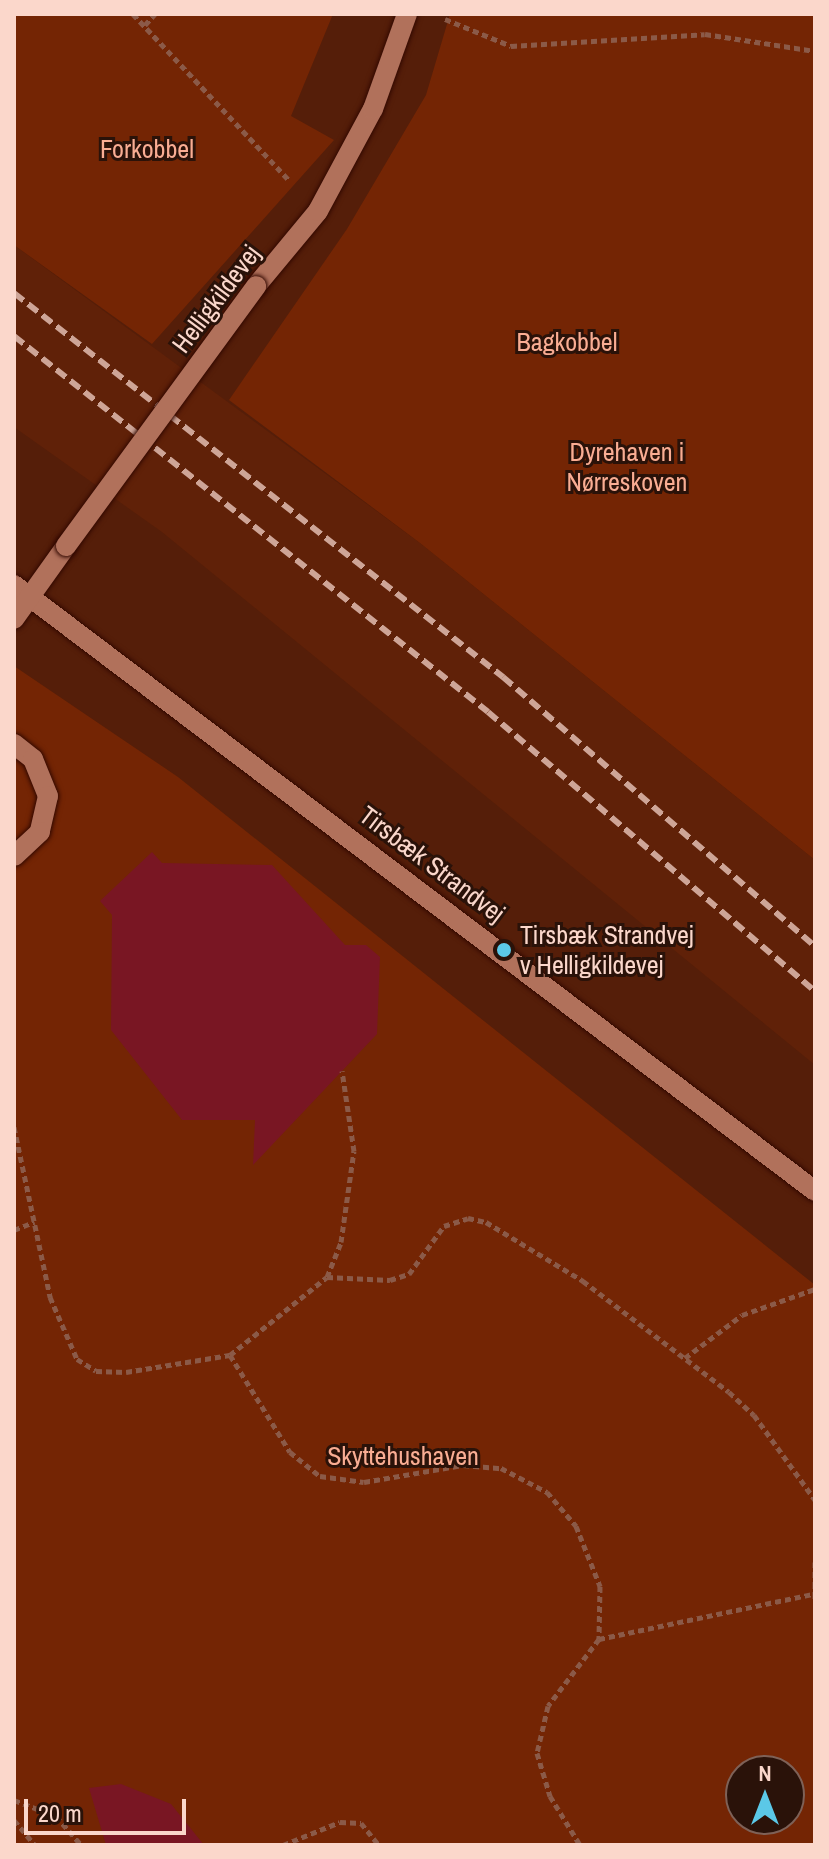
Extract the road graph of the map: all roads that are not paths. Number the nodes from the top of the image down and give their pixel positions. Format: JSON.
{"nodes":[{"id":1,"x":407,"y":14,"type":"edge"},
{"id":2,"x":21,"y":590,"type":"edge"},
{"id":3,"x":14,"y":619,"type":"edge"},
{"id":4,"x":14,"y":744,"type":"edge"},
{"id":5,"x":14,"y":856,"type":"edge"},
{"id":6,"x":815,"y":1191,"type":"edge"}],
"edges":[{"from":1,"to":2,"type":"street","name":"Helligkildevej","bridge":true},
{"from":2,"to":3,"type":"street","name":"Helligkildevej"},
{"from":2,"to":6,"type":"street","name":"Tirsbæk Strandvej"},
{"from":4,"to":5,"type":"street"}]}
